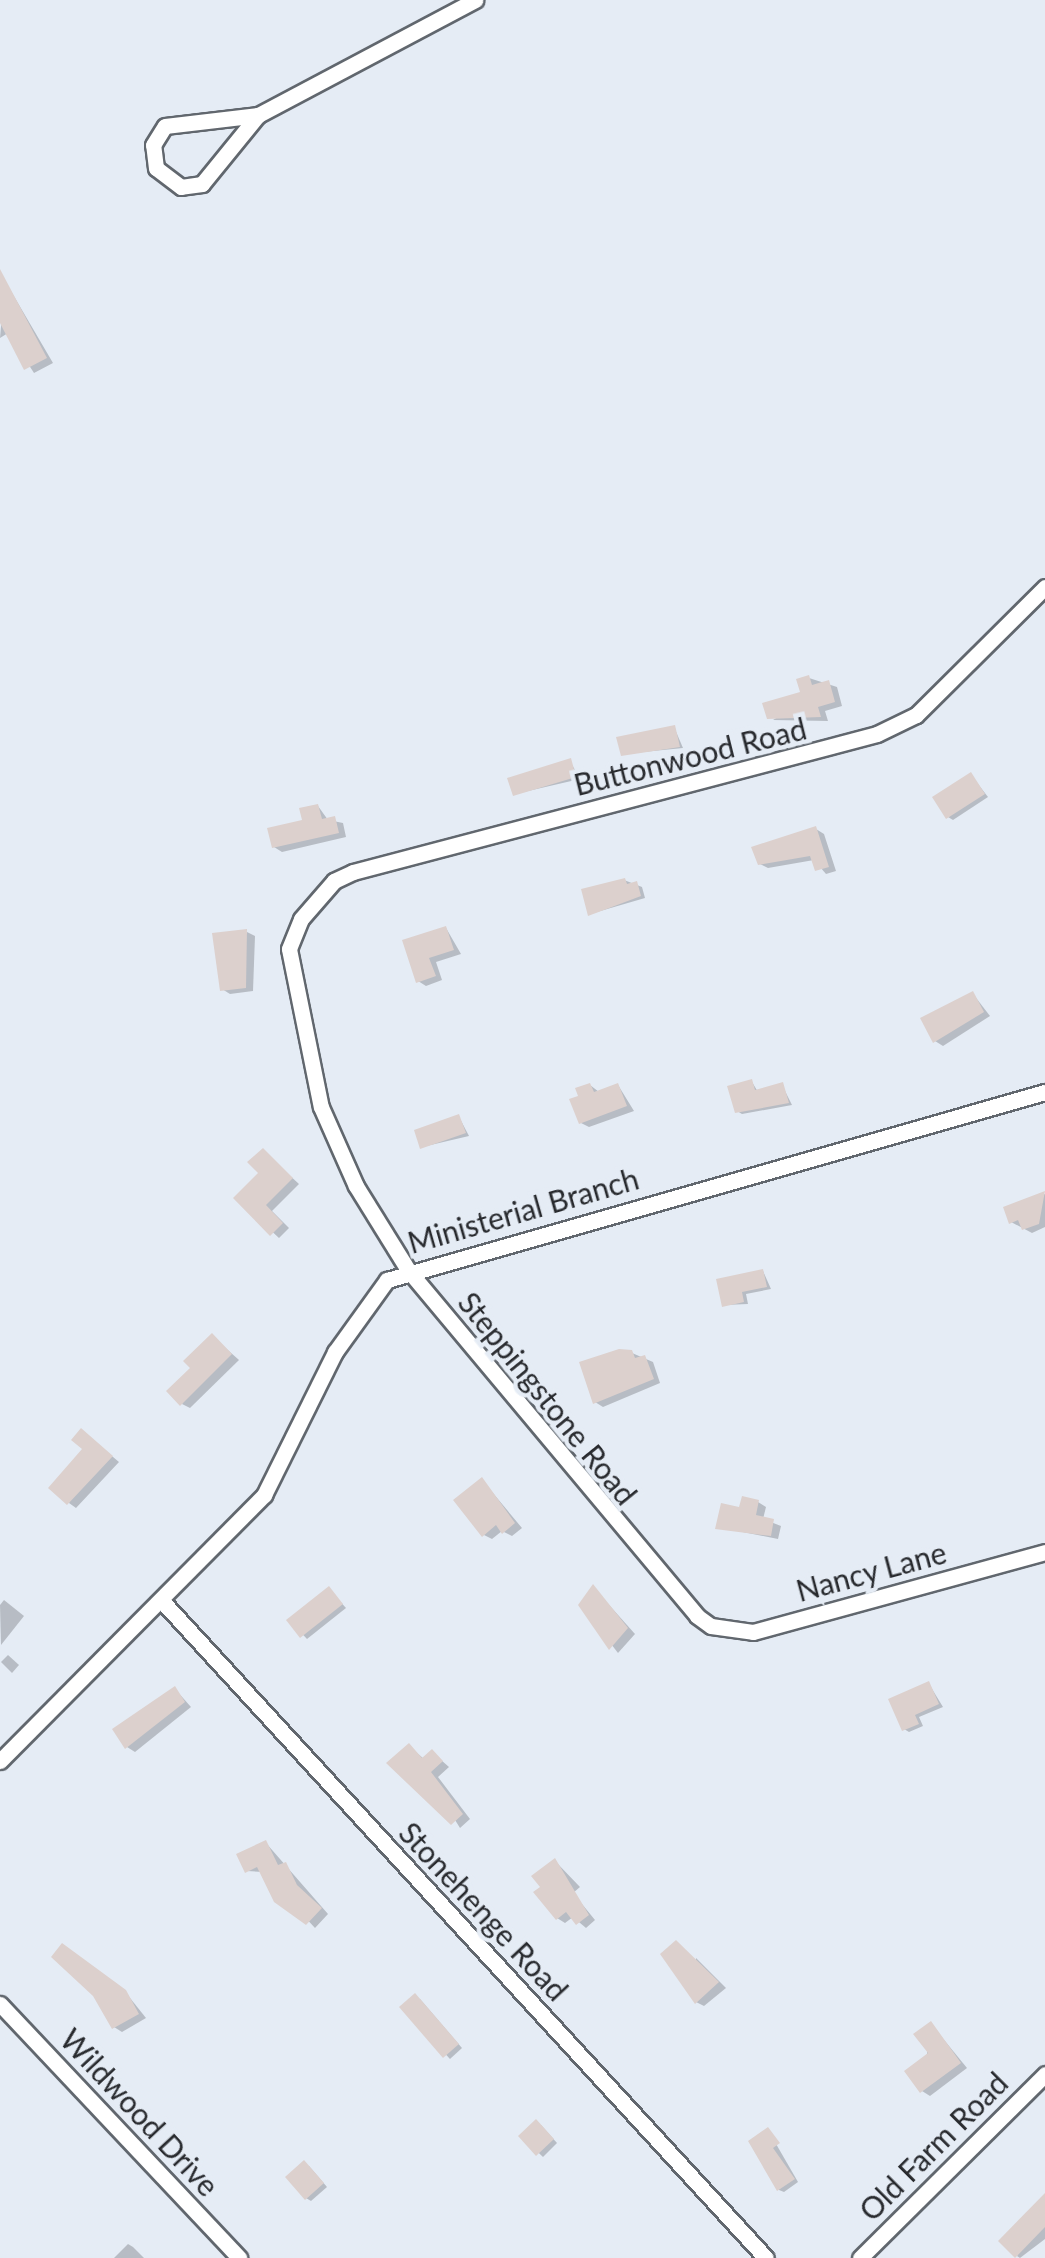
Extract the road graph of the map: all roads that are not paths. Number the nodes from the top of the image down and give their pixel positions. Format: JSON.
{"nodes":[{"id":1,"x":475,"y":0,"type":"edge"},
{"id":2,"x":258,"y":115,"type":"junction"},
{"id":3,"x":1045,"y":588,"type":"edge"},
{"id":4,"x":310,"y":909,"type":"joint"},
{"id":5,"x":1045,"y":1092,"type":"edge"},
{"id":6,"x":408,"y":1270,"type":"junction"},
{"id":7,"x":1045,"y":1552,"type":"edge"},
{"id":8,"x":162,"y":1601,"type":"junction"},
{"id":9,"x":712,"y":1626,"type":"joint"},
{"id":10,"x":0,"y":1761,"type":"edge"},
{"id":11,"x":0,"y":2004,"type":"edge"},
{"id":12,"x":1045,"y":2074,"type":"edge"},
{"id":13,"x":239,"y":2258,"type":"edge"},
{"id":14,"x":766,"y":2258,"type":"edge"},
{"id":15,"x":860,"y":2258,"type":"edge"}],
"edges":[{"from":1,"to":2,"type":"street"},
{"from":2,"to":2,"type":"street"},
{"from":3,"to":4,"type":"street","name":"Buttonwood Road"},
{"from":4,"to":6,"type":"street","name":"Steppingstone Road"},
{"from":5,"to":6,"type":"street","name":"Ministerial Branch"},
{"from":6,"to":8,"type":"street","name":"Ministerial Branch"},
{"from":6,"to":9,"type":"street","name":"Steppingstone Road"},
{"from":7,"to":9,"type":"street","name":"Nancy Lane"},
{"from":8,"to":10,"type":"street","name":"Ministerial Branch"},
{"from":8,"to":14,"type":"street","name":"Stonehenge Road"},
{"from":11,"to":13,"type":"street","name":"Wildwood Drive"},
{"from":12,"to":15,"type":"street","name":"Old Farm Road"}]}
